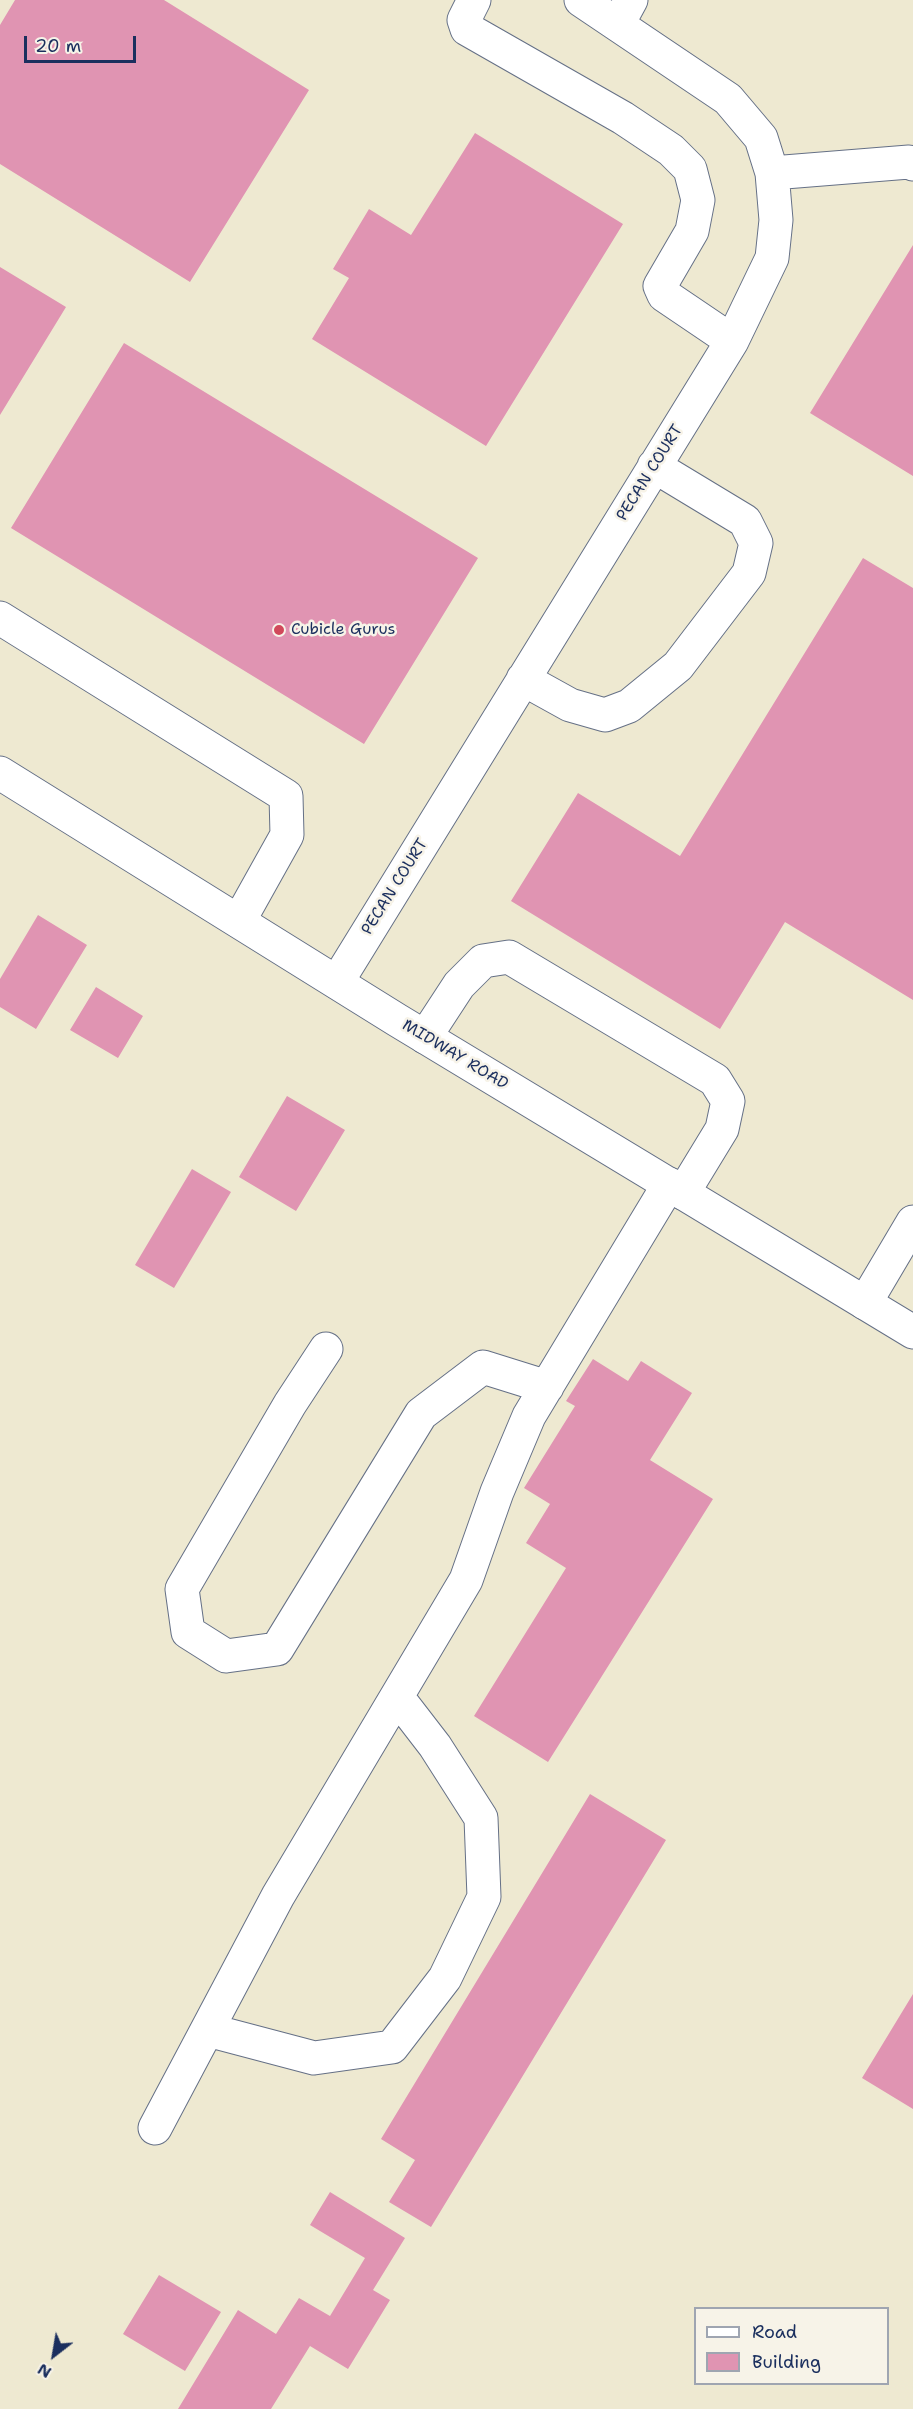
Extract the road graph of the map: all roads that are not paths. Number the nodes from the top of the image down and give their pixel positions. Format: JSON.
{"nodes":[{"id":1,"x":474,"y":0,"type":"edge"},
{"id":2,"x":581,"y":0,"type":"edge"},
{"id":3,"x":624,"y":12,"type":"edge"},
{"id":4,"x":913,"y":164,"type":"edge"},
{"id":5,"x":771,"y":173,"type":"junction"},
{"id":6,"x":732,"y":340,"type":"junction"},
{"id":7,"x":654,"y":466,"type":"junction"},
{"id":8,"x":0,"y":618,"type":"edge"},
{"id":9,"x":523,"y":679,"type":"junction"},
{"id":10,"x":0,"y":773,"type":"edge"},
{"id":11,"x":239,"y":921,"type":"junction"},
{"id":12,"x":337,"y":981,"type":"junction"},
{"id":13,"x":425,"y":1037,"type":"junction"},
{"id":14,"x":676,"y":1189,"type":"junction"},
{"id":15,"x":913,"y":1222,"type":"edge"},
{"id":16,"x":865,"y":1303,"type":"junction"},
{"id":17,"x":913,"y":1332,"type":"edge"},
{"id":18,"x":326,"y":1349,"type":"dead end"},
{"id":19,"x":547,"y":1387,"type":"junction"},
{"id":20,"x":398,"y":1698,"type":"junction"},
{"id":21,"x":208,"y":2030,"type":"junction"},
{"id":22,"x":155,"y":2128,"type":"dead end"}],
"edges":[{"from":1,"to":6,"type":"street"},
{"from":2,"to":3,"type":"street","name":"PECAN COURT"},
{"from":3,"to":5,"type":"street","name":"PECAN COURT"},
{"from":4,"to":5,"type":"street"},
{"from":5,"to":6,"type":"street","name":"PECAN COURT"},
{"from":6,"to":7,"type":"street","name":"PECAN COURT"},
{"from":7,"to":9,"type":"street","name":"PECAN COURT"},
{"from":7,"to":9,"type":"street"},
{"from":8,"to":11,"type":"street"},
{"from":9,"to":12,"type":"street","name":"PECAN COURT"},
{"from":10,"to":11,"type":"street","name":"MIDWAY ROAD"},
{"from":11,"to":12,"type":"street","name":"MIDWAY ROAD"},
{"from":12,"to":13,"type":"street","name":"MIDWAY ROAD"},
{"from":13,"to":14,"type":"street","name":"MIDWAY ROAD"},
{"from":13,"to":14,"type":"street"},
{"from":14,"to":16,"type":"street","name":"MIDWAY ROAD"},
{"from":14,"to":19,"type":"street"},
{"from":15,"to":16,"type":"street"},
{"from":16,"to":17,"type":"street","name":"MIDWAY ROAD"},
{"from":18,"to":19,"type":"street"},
{"from":19,"to":20,"type":"street"},
{"from":20,"to":21,"type":"street"},
{"from":20,"to":21,"type":"street"},
{"from":21,"to":22,"type":"street"}]}
